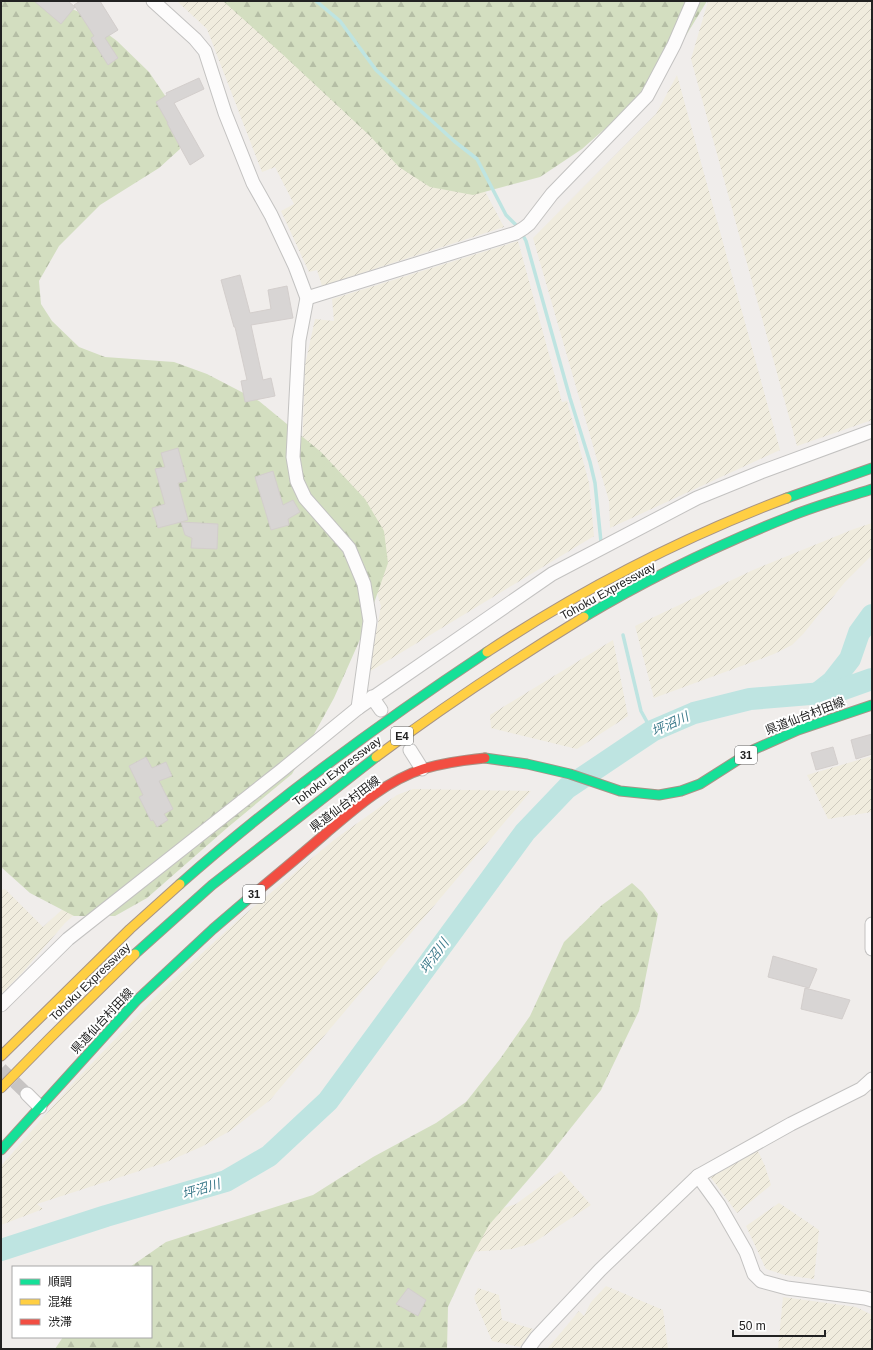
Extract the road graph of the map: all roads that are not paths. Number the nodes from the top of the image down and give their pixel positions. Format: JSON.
{"nodes":[{"id":1,"x":153,"y":1,"type":"edge"},
{"id":2,"x":693,"y":1,"type":"edge"},
{"id":3,"x":307,"y":298,"type":"junction"},
{"id":4,"x":872,"y":431,"type":"edge"},
{"id":5,"x":872,"y":468,"type":"edge"},
{"id":6,"x":872,"y":489,"type":"edge"},
{"id":7,"x":372,"y":697,"type":"junction"},
{"id":8,"x":872,"y":705,"type":"edge"},
{"id":9,"x":358,"y":708,"type":"junction"},
{"id":10,"x":381,"y":710,"type":"dead end"},
{"id":11,"x":410,"y":750,"type":"dead end"},
{"id":12,"x":422,"y":769,"type":"junction"},
{"id":13,"x":872,"y":924,"type":"edge"},
{"id":14,"x":872,"y":949,"type":"edge"},
{"id":15,"x":1,"y":1005,"type":"edge"},
{"id":16,"x":1,"y":1056,"type":"edge"},
{"id":17,"x":872,"y":1079,"type":"edge"},
{"id":18,"x":1,"y":1088,"type":"edge"},
{"id":19,"x":27,"y":1094,"type":"tunnel mouth"},
{"id":20,"x":40,"y":1107,"type":"junction"},
{"id":21,"x":1,"y":1150,"type":"edge"},
{"id":22,"x":698,"y":1176,"type":"junction"},
{"id":23,"x":872,"y":1300,"type":"edge"},
{"id":24,"x":528,"y":1349,"type":"edge"}],
"edges":[{"from":1,"to":3,"type":"street"},
{"from":2,"to":3,"type":"street"},
{"from":3,"to":9,"type":"street"},
{"from":4,"to":7,"type":"street"},
{"from":5,"to":16,"type":"main road","name":"Tohoku Expressway","number":"E4"},
{"from":6,"to":18,"type":"main road","name":"Tohoku Expressway","number":"E4"},
{"from":7,"to":9,"type":"street"},
{"from":7,"to":10,"type":"street"},
{"from":8,"to":12,"type":"main road","name":"県道仙台村田線","number":"31"},
{"from":9,"to":15,"type":"street"},
{"from":11,"to":12,"type":"street"},
{"from":12,"to":20,"type":"main road","name":"県道仙台村田線","number":"31"},
{"from":13,"to":14,"type":"street"},
{"from":17,"to":22,"type":"street"},
{"from":19,"to":20,"type":"street"},
{"from":20,"to":21,"type":"main road","name":"県道仙台村田線","number":"31"},
{"from":22,"to":23,"type":"street"},
{"from":22,"to":24,"type":"street"}]}
